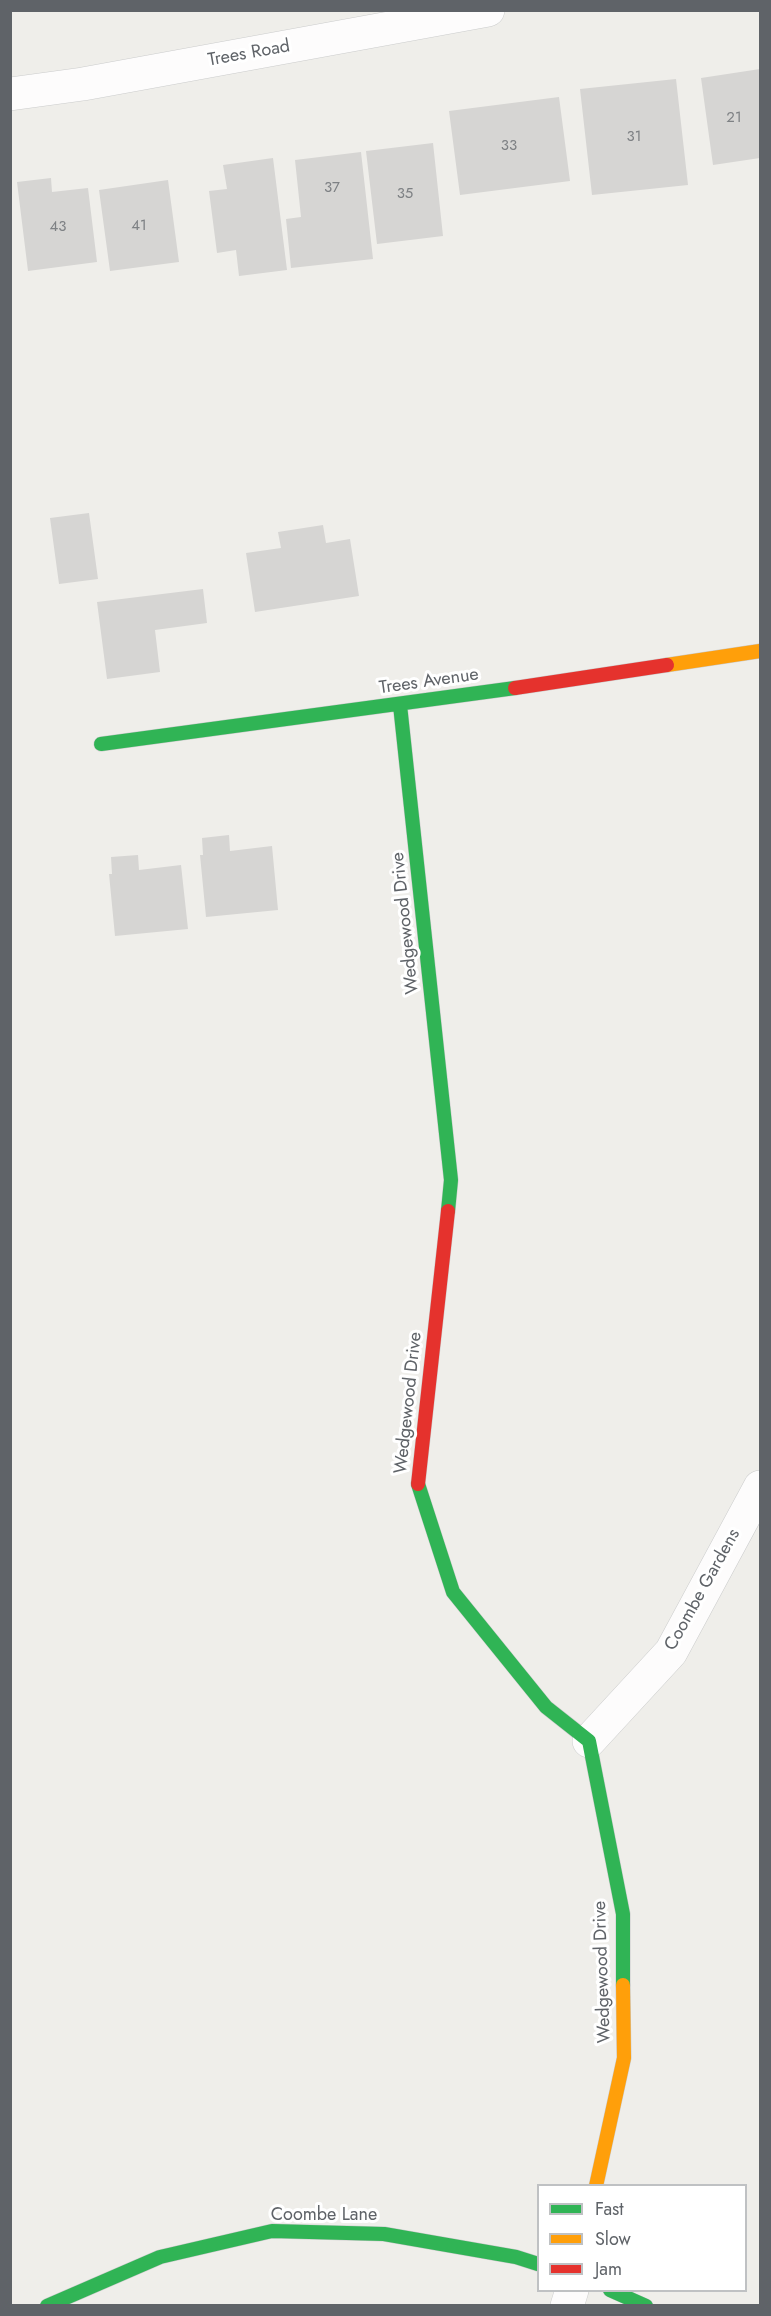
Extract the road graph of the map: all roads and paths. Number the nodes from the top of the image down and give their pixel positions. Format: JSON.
{"nodes":[{"id":1,"x":488,"y":10,"type":"edge"},
{"id":2,"x":10,"y":94,"type":"edge"},
{"id":3,"x":760,"y":651,"type":"edge"},
{"id":4,"x":400,"y":705,"type":"junction"},
{"id":5,"x":102,"y":744,"type":"dead end"},
{"id":6,"x":760,"y":1487,"type":"edge"},
{"id":7,"x":589,"y":1741,"type":"junction"},
{"id":8,"x":596,"y":2184,"type":"edge"},
{"id":9,"x":537,"y":2264,"type":"edge"},
{"id":10,"x":614,"y":2292,"type":"edge"},
{"id":11,"x":47,"y":2306,"type":"edge"},
{"id":12,"x":646,"y":2306,"type":"edge"}],
"edges":[{"from":1,"to":2,"type":"street","name":"Trees Road"},
{"from":3,"to":4,"type":"street","name":"Trees Avenue"},
{"from":4,"to":5,"type":"street","name":"Trees Avenue"},
{"from":4,"to":7,"type":"street","name":"Wedgewood Drive"},
{"from":6,"to":7,"type":"street","name":"Coombe Gardens"},
{"from":7,"to":8,"type":"street","name":"Wedgewood Drive"},
{"from":9,"to":11,"type":"street","name":"Coombe Lane"},
{"from":10,"to":12,"type":"street"}]}
